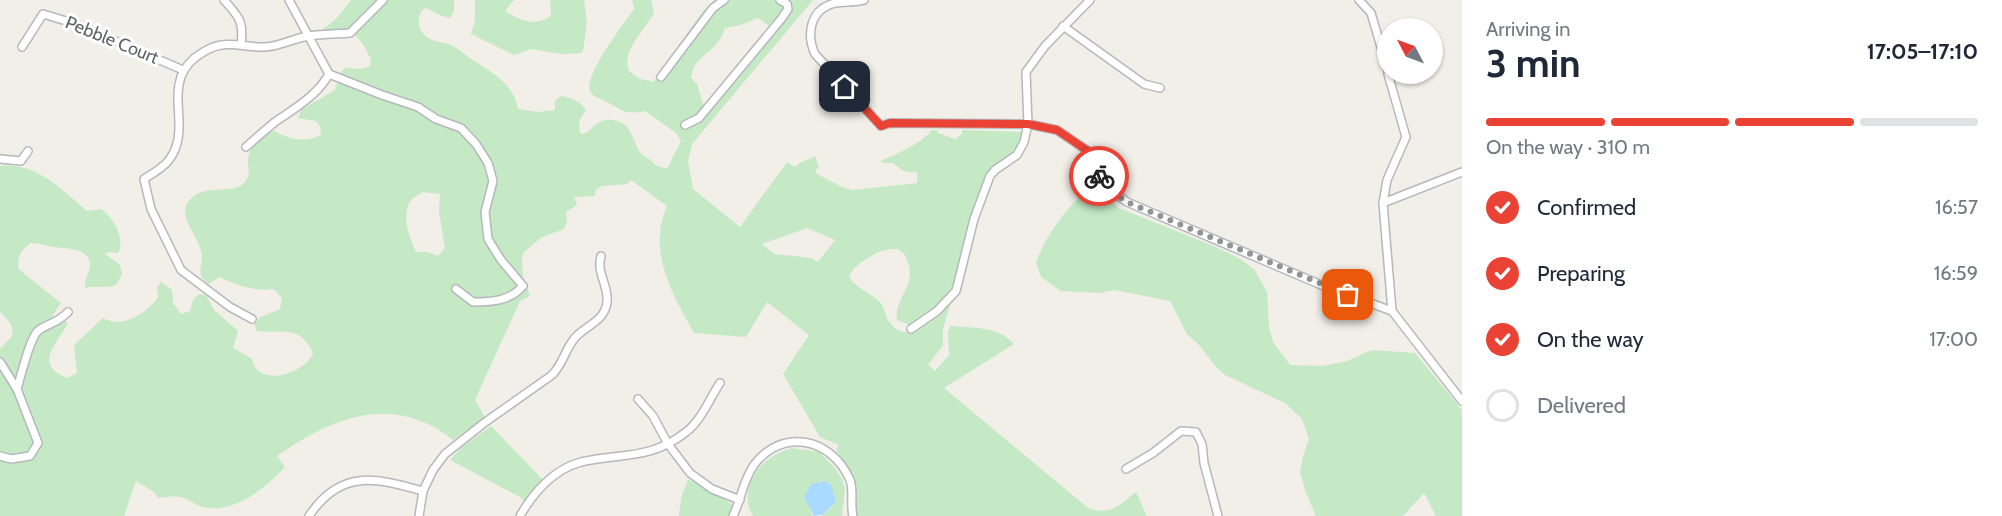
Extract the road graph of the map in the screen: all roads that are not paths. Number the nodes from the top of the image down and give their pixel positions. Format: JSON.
{"nodes":[{"id":1,"x":224,"y":0,"type":"edge"},
{"id":2,"x":289,"y":0,"type":"edge"},
{"id":3,"x":382,"y":0,"type":"edge"},
{"id":4,"x":724,"y":0,"type":"edge"},
{"id":5,"x":780,"y":0,"type":"edge"},
{"id":6,"x":864,"y":0,"type":"edge"},
{"id":7,"x":1090,"y":0,"type":"edge"},
{"id":8,"x":1359,"y":0,"type":"edge"},
{"id":9,"x":1063,"y":26,"type":"junction"},
{"id":10,"x":1377,"y":34,"type":"edge"},
{"id":11,"x":308,"y":36,"type":"junction"},
{"id":12,"x":241,"y":45,"type":"junction"},
{"id":13,"x":22,"y":47,"type":"dead end"},
{"id":14,"x":183,"y":70,"type":"junction"},
{"id":15,"x":329,"y":74,"type":"junction"},
{"id":16,"x":661,"y":77,"type":"dead end"},
{"id":17,"x":1391,"y":84,"type":"edge"},
{"id":18,"x":1160,"y":88,"type":"dead end"},
{"id":19,"x":685,"y":124,"type":"dead end"},
{"id":20,"x":1028,"y":124,"type":"junction"},
{"id":21,"x":246,"y":147,"type":"dead end"},
{"id":22,"x":28,"y":151,"type":"dead end"},
{"id":23,"x":0,"y":159,"type":"edge"},
{"id":24,"x":1462,"y":172,"type":"edge"},
{"id":25,"x":1383,"y":202,"type":"junction"},
{"id":26,"x":601,"y":256,"type":"dead end"},
{"id":27,"x":456,"y":289,"type":"dead end"},
{"id":28,"x":1392,"y":311,"type":"junction"},
{"id":29,"x":68,"y":312,"type":"dead end"},
{"id":30,"x":252,"y":319,"type":"dead end"},
{"id":31,"x":911,"y":329,"type":"dead end"},
{"id":32,"x":0,"y":362,"type":"edge"},
{"id":33,"x":720,"y":383,"type":"dead end"},
{"id":34,"x":17,"y":389,"type":"junction"},
{"id":35,"x":638,"y":399,"type":"dead end"},
{"id":36,"x":1462,"y":401,"type":"edge"},
{"id":37,"x":669,"y":444,"type":"junction"},
{"id":38,"x":0,"y":456,"type":"edge"},
{"id":39,"x":1126,"y":469,"type":"dead end"},
{"id":40,"x":423,"y":491,"type":"junction"},
{"id":41,"x":740,"y":500,"type":"junction"},
{"id":42,"x":309,"y":516,"type":"edge"},
{"id":43,"x":419,"y":516,"type":"edge"},
{"id":44,"x":520,"y":516,"type":"edge"},
{"id":45,"x":733,"y":516,"type":"edge"},
{"id":46,"x":853,"y":516,"type":"edge"},
{"id":47,"x":1218,"y":516,"type":"edge"}],
"edges":[{"from":1,"to":12,"type":"street"},
{"from":2,"to":11,"type":"street"},
{"from":3,"to":11,"type":"street"},
{"from":4,"to":16,"type":"street"},
{"from":5,"to":19,"type":"street"},
{"from":6,"to":20,"type":"street"},
{"from":7,"to":9,"type":"street"},
{"from":8,"to":10,"type":"street"},
{"from":9,"to":18,"type":"street"},
{"from":9,"to":20,"type":"street"},
{"from":11,"to":12,"type":"street"},
{"from":11,"to":15,"type":"street"},
{"from":12,"to":14,"type":"street"},
{"from":13,"to":14,"type":"street","name":"Pebble Court"},
{"from":14,"to":30,"type":"street"},
{"from":15,"to":21,"type":"street"},
{"from":15,"to":27,"type":"street"},
{"from":17,"to":25,"type":"street"},
{"from":20,"to":28,"type":"street"},
{"from":20,"to":31,"type":"street"},
{"from":22,"to":23,"type":"street"},
{"from":24,"to":25,"type":"street"},
{"from":25,"to":28,"type":"street"},
{"from":26,"to":40,"type":"street"},
{"from":28,"to":36,"type":"street"},
{"from":29,"to":34,"type":"street"},
{"from":32,"to":34,"type":"street"},
{"from":33,"to":37,"type":"street"},
{"from":34,"to":38,"type":"street"},
{"from":35,"to":37,"type":"street"},
{"from":37,"to":41,"type":"street"},
{"from":37,"to":44,"type":"street"},
{"from":39,"to":47,"type":"street"},
{"from":40,"to":42,"type":"street"},
{"from":40,"to":43,"type":"street"},
{"from":41,"to":45,"type":"street"},
{"from":41,"to":46,"type":"street"}]}
